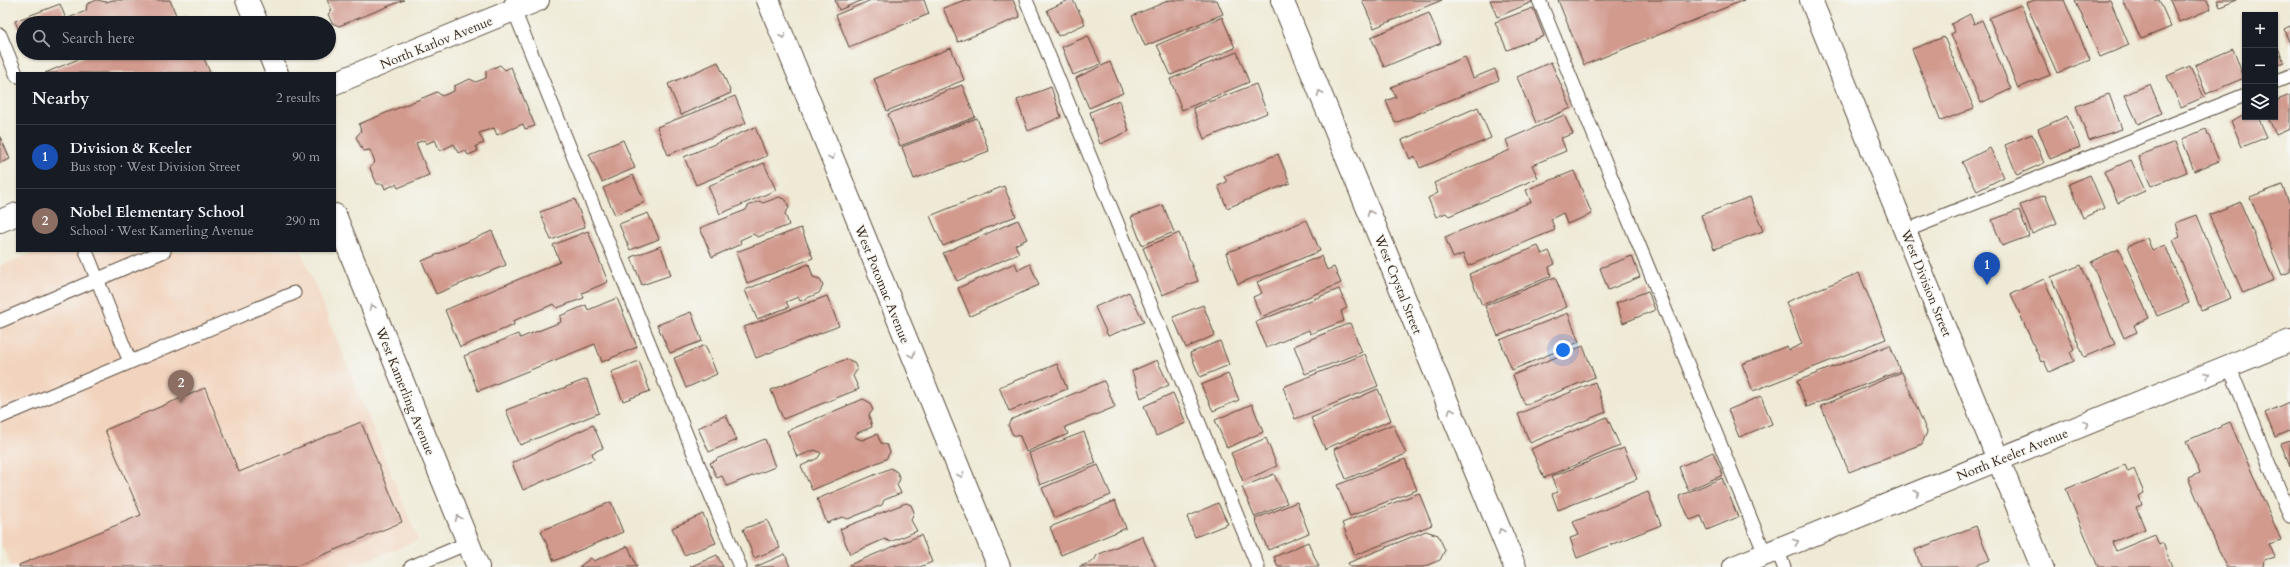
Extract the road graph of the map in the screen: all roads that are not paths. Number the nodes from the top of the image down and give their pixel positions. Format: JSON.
{"nodes":[{"id":1,"x":248,"y":0,"type":"edge"},
{"id":2,"x":538,"y":0,"type":"edge"},
{"id":3,"x":768,"y":0,"type":"edge"},
{"id":4,"x":1026,"y":0,"type":"edge"},
{"id":5,"x":1282,"y":0,"type":"edge"},
{"id":6,"x":1540,"y":0,"type":"edge"},
{"id":7,"x":1817,"y":2,"type":"edge"},
{"id":8,"x":512,"y":5,"type":"edge"},
{"id":9,"x":254,"y":16,"type":"edge"},
{"id":10,"x":0,"y":35,"type":"edge"},
{"id":11,"x":272,"y":60,"type":"edge"},
{"id":12,"x":277,"y":72,"type":"edge"},
{"id":13,"x":16,"y":74,"type":"edge"},
{"id":14,"x":2290,"y":76,"type":"edge"},
{"id":15,"x":2278,"y":81,"type":"edge"},
{"id":16,"x":336,"y":83,"type":"edge"},
{"id":17,"x":2242,"y":95,"type":"edge"},
{"id":18,"x":16,"y":214,"type":"edge"},
{"id":19,"x":336,"y":217,"type":"edge"},
{"id":20,"x":0,"y":221,"type":"edge"},
{"id":21,"x":1906,"y":231,"type":"junction"},
{"id":22,"x":86,"y":252,"type":"edge"},
{"id":23,"x":162,"y":252,"type":"edge"},
{"id":24,"x":97,"y":279,"type":"junction"},
{"id":25,"x":294,"y":293,"type":"dead end"},
{"id":26,"x":0,"y":321,"type":"edge"},
{"id":27,"x":2290,"y":341,"type":"edge"},
{"id":28,"x":130,"y":362,"type":"junction"},
{"id":29,"x":2229,"y":366,"type":"junction"},
{"id":30,"x":0,"y":417,"type":"edge"},
{"id":31,"x":1998,"y":459,"type":"junction"},
{"id":32,"x":2290,"y":516,"type":"edge"},
{"id":33,"x":468,"y":543,"type":"junction"},
{"id":34,"x":1775,"y":557,"type":"edge"},
{"id":35,"x":410,"y":567,"type":"edge"},
{"id":36,"x":478,"y":567,"type":"edge"},
{"id":37,"x":740,"y":567,"type":"edge"},
{"id":38,"x":999,"y":567,"type":"edge"},
{"id":39,"x":1258,"y":567,"type":"edge"},
{"id":40,"x":1515,"y":567,"type":"edge"},
{"id":41,"x":1734,"y":567,"type":"edge"},
{"id":42,"x":2042,"y":567,"type":"edge"}],
"edges":[{"from":1,"to":9,"type":"street"},
{"from":2,"to":8,"type":"street","name":"North Karlov Avenue"},
{"from":3,"to":38,"type":"street","name":"West Potomac Avenue","one_way":true},
{"from":4,"to":39,"type":"lane"},
{"from":40,"to":5,"type":"street","name":"West Crystal Street","one_way":true},
{"from":6,"to":34,"type":"lane"},
{"from":7,"to":21,"type":"street","name":"West Division Street"},
{"from":8,"to":16,"type":"street","name":"North Karlov Avenue"},
{"from":8,"to":37,"type":"lane"},
{"from":10,"to":13,"type":"lane"},
{"from":11,"to":12,"type":"street"},
{"from":14,"to":15,"type":"lane"},
{"from":17,"to":21,"type":"lane"},
{"from":18,"to":20,"type":"street"},
{"from":33,"to":19,"type":"street","name":"West Kamerling Avenue","one_way":true},
{"from":21,"to":31,"type":"street","name":"West Division Street"},
{"from":22,"to":24,"type":"lane"},
{"from":23,"to":24,"type":"lane"},
{"from":24,"to":26,"type":"lane"},
{"from":24,"to":28,"type":"lane"},
{"from":25,"to":28,"type":"lane"},
{"from":27,"to":29,"type":"street","name":"North Keeler Avenue"},
{"from":28,"to":30,"type":"lane"},
{"from":31,"to":29,"type":"street","name":"North Keeler Avenue","one_way":true},
{"from":29,"to":32,"type":"lane"},
{"from":34,"to":31,"type":"street","name":"North Keeler Avenue","one_way":true},
{"from":31,"to":42,"type":"street","name":"West Division Street"},
{"from":33,"to":35,"type":"lane"},
{"from":33,"to":36,"type":"street","name":"West Kamerling Avenue"},
{"from":34,"to":41,"type":"street","name":"North Keeler Avenue"}]}
